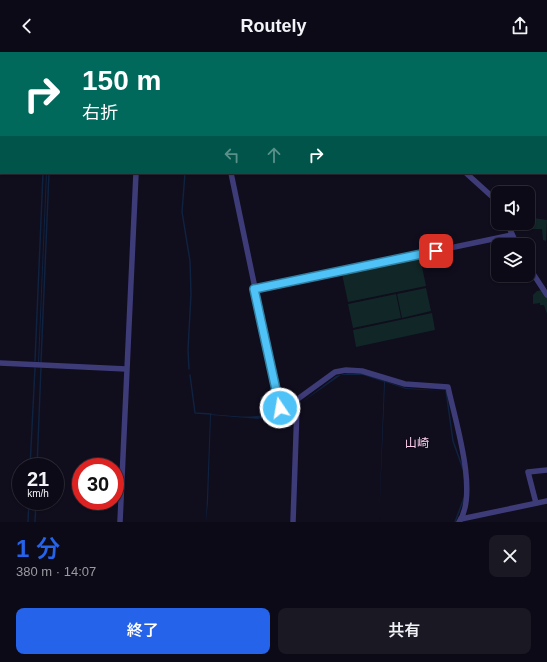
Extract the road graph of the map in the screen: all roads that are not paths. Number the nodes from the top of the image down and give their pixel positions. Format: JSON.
{"nodes":[{"id":1,"x":136,"y":174,"type":"edge"},
{"id":2,"x":231,"y":174,"type":"edge"},
{"id":3,"x":467,"y":174,"type":"edge"},
{"id":4,"x":491,"y":196,"type":"edge"},
{"id":5,"x":510,"y":230,"type":"edge"},
{"id":6,"x":512,"y":235,"type":"junction"},
{"id":7,"x":514,"y":238,"type":"edge"},
{"id":8,"x":535,"y":277,"type":"edge"},
{"id":9,"x":254,"y":289,"type":"junction"},
{"id":10,"x":547,"y":295,"type":"edge"},
{"id":11,"x":0,"y":363,"type":"edge"},
{"id":12,"x":126,"y":369,"type":"junction"},
{"id":13,"x":295,"y":401,"type":"junction"},
{"id":14,"x":547,"y":470,"type":"edge"},
{"id":15,"x":547,"y":501,"type":"edge"},
{"id":16,"x":536,"y":503,"type":"junction"},
{"id":17,"x":460,"y":520,"type":"edge"},
{"id":18,"x":120,"y":522,"type":"edge"},
{"id":19,"x":293,"y":522,"type":"edge"}],
"edges":[{"from":1,"to":12,"type":"street"},
{"from":2,"to":9,"type":"street"},
{"from":3,"to":4,"type":"street"},
{"from":5,"to":6,"type":"street"},
{"from":6,"to":7,"type":"street"},
{"from":6,"to":9,"type":"street"},
{"from":8,"to":10,"type":"street"},
{"from":9,"to":13,"type":"street"},
{"from":11,"to":12,"type":"street"},
{"from":12,"to":18,"type":"street"},
{"from":13,"to":17,"type":"street"},
{"from":13,"to":19,"type":"street"},
{"from":14,"to":16,"type":"street"},
{"from":15,"to":16,"type":"street"},
{"from":16,"to":17,"type":"street"}]}
